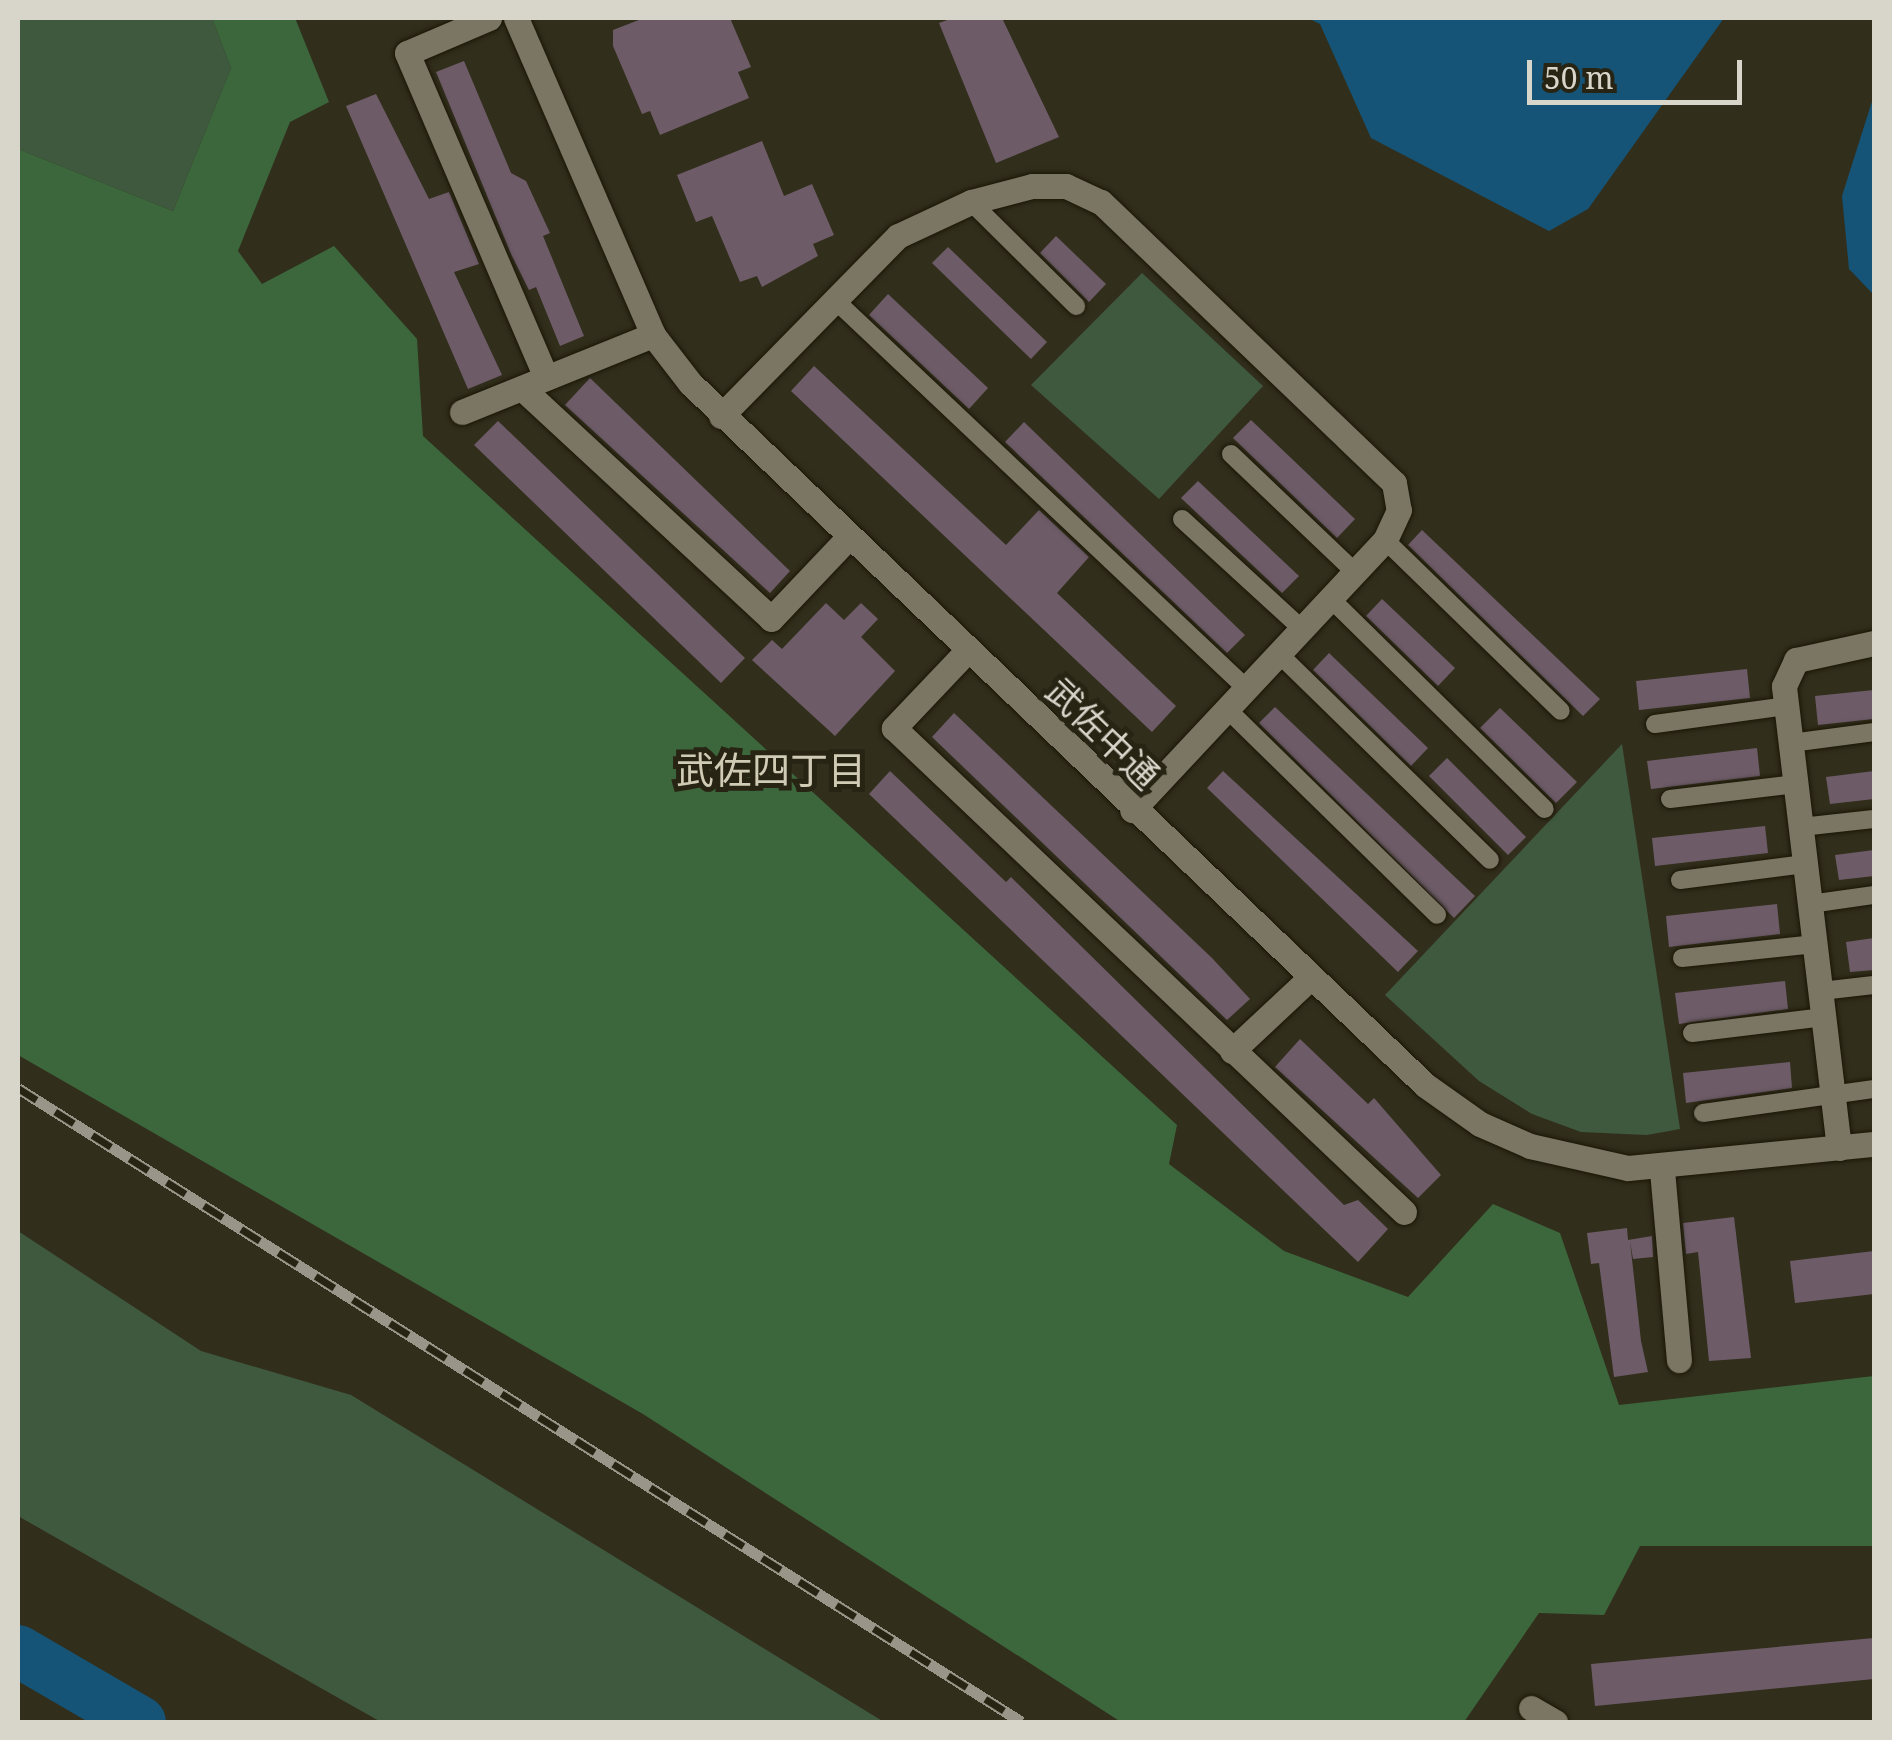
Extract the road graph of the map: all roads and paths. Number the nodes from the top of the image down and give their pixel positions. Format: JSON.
{"nodes":[{"id":1,"x":489,"y":18,"type":"edge"},
{"id":2,"x":516,"y":18,"type":"edge"},
{"id":3,"x":971,"y":202,"type":"junction"},
{"id":4,"x":834,"y":300,"type":"junction"},
{"id":5,"x":1076,"y":306,"type":"dead end"},
{"id":6,"x":653,"y":335,"type":"junction"},
{"id":7,"x":534,"y":384,"type":"junction"},
{"id":8,"x":462,"y":412,"type":"dead end"},
{"id":9,"x":720,"y":416,"type":"junction"},
{"id":10,"x":1232,"y":454,"type":"dead end"},
{"id":11,"x":1182,"y":519,"type":"dead end"},
{"id":12,"x":848,"y":538,"type":"junction"},
{"id":13,"x":1385,"y":540,"type":"junction"},
{"id":14,"x":1354,"y":572,"type":"junction"},
{"id":15,"x":1330,"y":598,"type":"junction"},
{"id":16,"x":1302,"y":629,"type":"junction"},
{"id":17,"x":1874,"y":644,"type":"edge"},
{"id":18,"x":966,"y":652,"type":"junction"},
{"id":19,"x":1278,"y":653,"type":"junction"},
{"id":20,"x":1246,"y":688,"type":"junction"},
{"id":21,"x":1786,"y":706,"type":"junction"},
{"id":22,"x":1227,"y":709,"type":"junction"},
{"id":23,"x":1560,"y":712,"type":"dead end"},
{"id":24,"x":1656,"y":724,"type":"dead end"},
{"id":25,"x":1874,"y":732,"type":"edge"},
{"id":26,"x":1791,"y":743,"type":"junction"},
{"id":27,"x":1796,"y":784,"type":"junction"},
{"id":28,"x":1670,"y":800,"type":"dead end"},
{"id":29,"x":1545,"y":809,"type":"dead end"},
{"id":30,"x":1132,"y":810,"type":"junction"},
{"id":31,"x":1874,"y":818,"type":"edge"},
{"id":32,"x":1801,"y":827,"type":"junction"},
{"id":33,"x":1490,"y":860,"type":"dead end"},
{"id":34,"x":1805,"y":864,"type":"junction"},
{"id":35,"x":1680,"y":880,"type":"dead end"},
{"id":36,"x":1874,"y":895,"type":"edge"},
{"id":37,"x":1810,"y":904,"type":"junction"},
{"id":38,"x":1437,"y":915,"type":"dead end"},
{"id":39,"x":1815,"y":944,"type":"junction"},
{"id":40,"x":1682,"y":958,"type":"dead end"},
{"id":41,"x":1308,"y":980,"type":"junction"},
{"id":42,"x":1874,"y":985,"type":"edge"},
{"id":43,"x":1821,"y":991,"type":"junction"},
{"id":44,"x":1824,"y":1017,"type":"junction"},
{"id":45,"x":1692,"y":1033,"type":"dead end"},
{"id":46,"x":1232,"y":1051,"type":"junction"},
{"id":47,"x":1874,"y":1089,"type":"edge"},
{"id":48,"x":1833,"y":1094,"type":"junction"},
{"id":49,"x":1703,"y":1113,"type":"dead end"},
{"id":50,"x":1874,"y":1144,"type":"edge"},
{"id":51,"x":1840,"y":1148,"type":"junction"},
{"id":52,"x":1662,"y":1170,"type":"junction"},
{"id":53,"x":1404,"y":1212,"type":"dead end"},
{"id":54,"x":1678,"y":1360,"type":"dead end"},
{"id":55,"x":1531,"y":1708,"type":"dead end"},
{"id":56,"x":1555,"y":1722,"type":"edge"}],
"edges":[{"from":1,"to":7,"type":"street"},
{"from":2,"to":6,"type":"street","name":"武佐中通"},
{"from":3,"to":4,"type":"street"},
{"from":3,"to":5,"type":"lane"},
{"from":3,"to":13,"type":"street"},
{"from":4,"to":9,"type":"street"},
{"from":4,"to":20,"type":"lane"},
{"from":6,"to":7,"type":"street"},
{"from":6,"to":9,"type":"street","name":"武佐中通"},
{"from":7,"to":8,"type":"street"},
{"from":7,"to":12,"type":"street"},
{"from":9,"to":12,"type":"street","name":"武佐中通"},
{"from":10,"to":14,"type":"lane"},
{"from":11,"to":16,"type":"lane"},
{"from":12,"to":18,"type":"street","name":"武佐中通"},
{"from":13,"to":14,"type":"street"},
{"from":13,"to":23,"type":"lane"},
{"from":14,"to":15,"type":"street"},
{"from":15,"to":16,"type":"street"},
{"from":15,"to":29,"type":"lane"},
{"from":16,"to":19,"type":"street"},
{"from":17,"to":21,"type":"street"},
{"from":18,"to":30,"type":"street","name":"武佐中通"},
{"from":18,"to":46,"type":"street"},
{"from":19,"to":20,"type":"street"},
{"from":19,"to":33,"type":"lane"},
{"from":20,"to":22,"type":"street"},
{"from":21,"to":24,"type":"lane"},
{"from":21,"to":26,"type":"street"},
{"from":22,"to":30,"type":"street"},
{"from":22,"to":38,"type":"lane"},
{"from":25,"to":26,"type":"lane"},
{"from":26,"to":27,"type":"street"},
{"from":27,"to":28,"type":"lane"},
{"from":27,"to":32,"type":"street"},
{"from":30,"to":41,"type":"street","name":"武佐中通"},
{"from":31,"to":32,"type":"lane"},
{"from":32,"to":34,"type":"street"},
{"from":34,"to":35,"type":"lane"},
{"from":34,"to":37,"type":"street"},
{"from":36,"to":37,"type":"lane"},
{"from":37,"to":39,"type":"street"},
{"from":39,"to":40,"type":"lane"},
{"from":39,"to":43,"type":"street"},
{"from":41,"to":46,"type":"street"},
{"from":41,"to":52,"type":"street","name":"武佐中通"},
{"from":42,"to":43,"type":"lane"},
{"from":43,"to":44,"type":"street"},
{"from":44,"to":45,"type":"lane"},
{"from":44,"to":48,"type":"street"},
{"from":46,"to":53,"type":"street"},
{"from":47,"to":48,"type":"lane"},
{"from":48,"to":49,"type":"lane"},
{"from":48,"to":51,"type":"street"},
{"from":50,"to":51,"type":"street","name":"武佐中通"},
{"from":51,"to":52,"type":"street","name":"武佐中通"},
{"from":52,"to":54,"type":"street"},
{"from":55,"to":56,"type":"street"}]}
